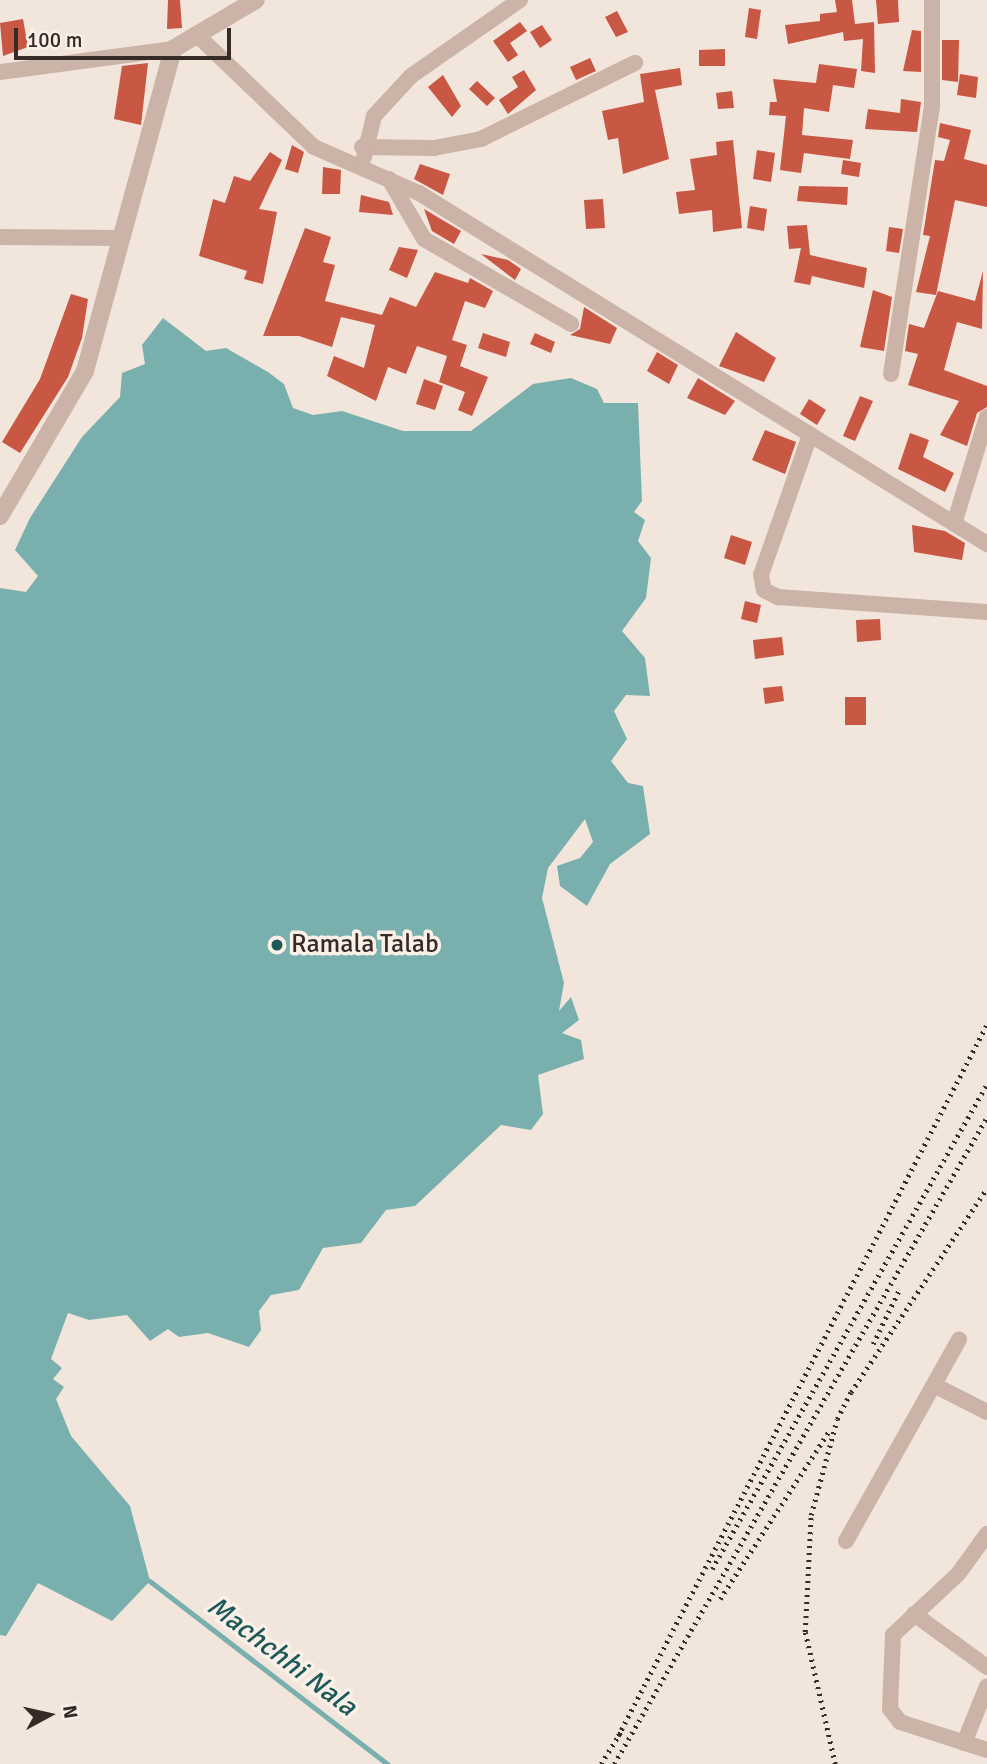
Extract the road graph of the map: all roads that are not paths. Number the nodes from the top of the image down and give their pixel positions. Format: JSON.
{"nodes":[{"id":1,"x":256,"y":0,"type":"edge"},
{"id":2,"x":520,"y":0,"type":"edge"},
{"id":3,"x":932,"y":0,"type":"edge"},
{"id":4,"x":196,"y":34,"type":"junction"},
{"id":5,"x":173,"y":49,"type":"junction"},
{"id":6,"x":635,"y":63,"type":"dead end"},
{"id":7,"x":0,"y":72,"type":"edge"},
{"id":8,"x":362,"y":147,"type":"junction"},
{"id":9,"x":366,"y":168,"type":"junction"},
{"id":10,"x":389,"y":179,"type":"junction"},
{"id":11,"x":0,"y":237,"type":"edge"},
{"id":12,"x":121,"y":238,"type":"junction"},
{"id":13,"x":571,"y":324,"type":"dead end"},
{"id":14,"x":891,"y":374,"type":"dead end"},
{"id":15,"x":987,"y":417,"type":"edge"},
{"id":16,"x":810,"y":435,"type":"junction"},
{"id":17,"x":0,"y":516,"type":"edge"},
{"id":18,"x":954,"y":524,"type":"junction"},
{"id":19,"x":987,"y":544,"type":"edge"},
{"id":20,"x":987,"y":612,"type":"edge"},
{"id":21,"x":959,"y":1340,"type":"dead end"},
{"id":22,"x":934,"y":1385,"type":"junction"},
{"id":23,"x":987,"y":1412,"type":"edge"},
{"id":24,"x":987,"y":1535,"type":"edge"},
{"id":25,"x":846,"y":1541,"type":"dead end"},
{"id":26,"x":914,"y":1614,"type":"junction"},
{"id":27,"x":987,"y":1667,"type":"edge"},
{"id":28,"x":987,"y":1686,"type":"edge"},
{"id":29,"x":964,"y":1743,"type":"junction"},
{"id":30,"x":987,"y":1750,"type":"edge"}],
"edges":[{"from":1,"to":4,"type":"street"},
{"from":2,"to":8,"type":"street"},
{"from":3,"to":14,"type":"street"},
{"from":4,"to":5,"type":"street"},
{"from":4,"to":9,"type":"street"},
{"from":5,"to":7,"type":"street"},
{"from":5,"to":12,"type":"street"},
{"from":6,"to":8,"type":"street"},
{"from":8,"to":9,"type":"street"},
{"from":9,"to":10,"type":"street"},
{"from":10,"to":13,"type":"street"},
{"from":10,"to":16,"type":"street"},
{"from":11,"to":12,"type":"street"},
{"from":12,"to":17,"type":"street"},
{"from":15,"to":18,"type":"street"},
{"from":16,"to":18,"type":"street"},
{"from":16,"to":20,"type":"street"},
{"from":18,"to":19,"type":"street"},
{"from":21,"to":22,"type":"street"},
{"from":22,"to":23,"type":"street"},
{"from":22,"to":25,"type":"street"},
{"from":24,"to":26,"type":"street"},
{"from":26,"to":27,"type":"street"},
{"from":26,"to":29,"type":"street"},
{"from":28,"to":29,"type":"street"},
{"from":29,"to":30,"type":"street"}]}
